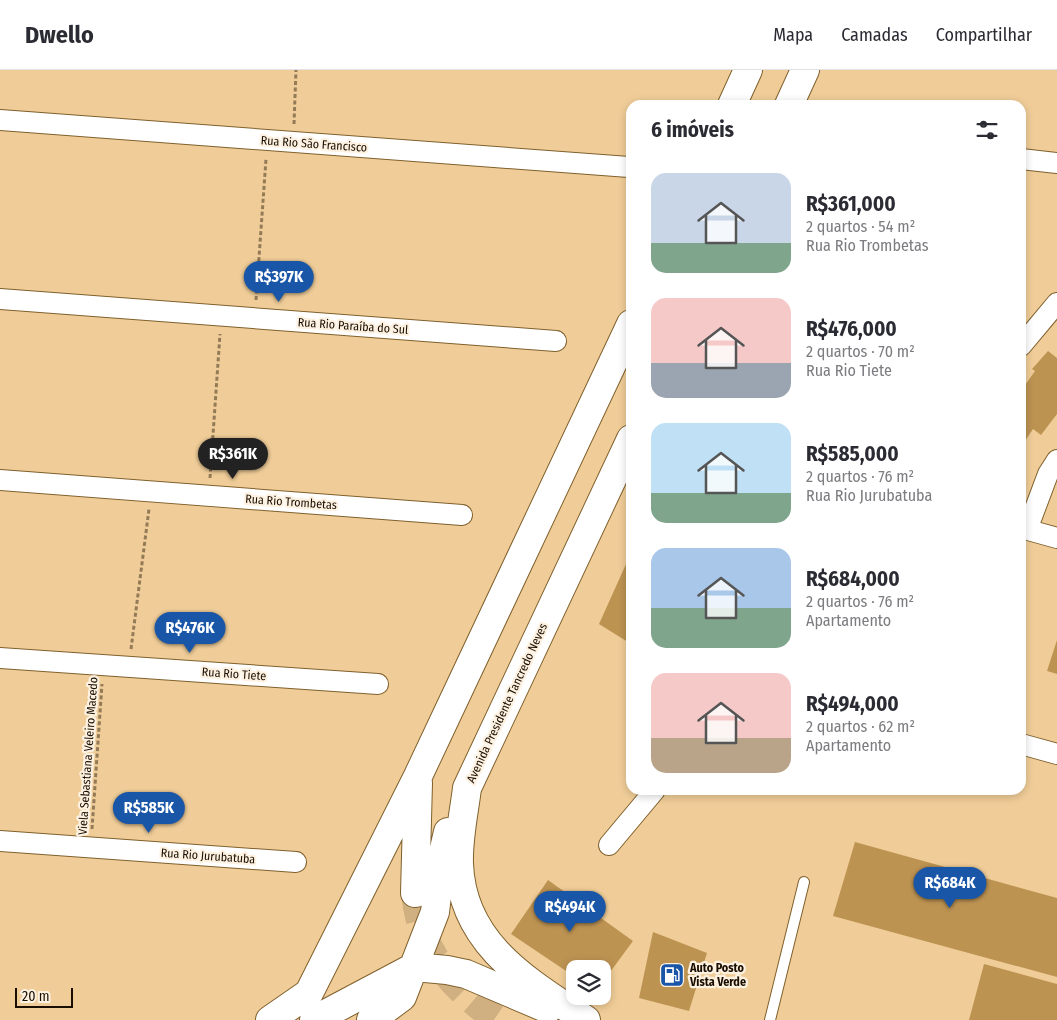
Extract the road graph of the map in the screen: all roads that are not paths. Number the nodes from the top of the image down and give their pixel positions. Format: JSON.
{"nodes":[{"id":1,"x":748,"y":70,"type":"edge"},
{"id":2,"x":805,"y":70,"type":"edge"},
{"id":3,"x":734,"y":100,"type":"edge"},
{"id":4,"x":791,"y":100,"type":"edge"},
{"id":5,"x":0,"y":120,"type":"edge"},
{"id":6,"x":1026,"y":160,"type":"edge"},
{"id":7,"x":1057,"y":163,"type":"edge"},
{"id":8,"x":626,"y":167,"type":"edge"},
{"id":9,"x":0,"y":299,"type":"edge"},
{"id":10,"x":1057,"y":303,"type":"edge"},
{"id":11,"x":1031,"y":322,"type":"edge"},
{"id":12,"x":1026,"y":334,"type":"edge"},
{"id":13,"x":626,"y":335,"type":"edge"},
{"id":14,"x":556,"y":341,"type":"dead end"},
{"id":15,"x":626,"y":450,"type":"edge"},
{"id":16,"x":1057,"y":460,"type":"edge"},
{"id":17,"x":0,"y":480,"type":"edge"},
{"id":18,"x":462,"y":515,"type":"dead end"},
{"id":19,"x":1026,"y":524,"type":"edge"},
{"id":20,"x":1026,"y":530,"type":"edge"},
{"id":21,"x":1057,"y":538,"type":"edge"},
{"id":22,"x":0,"y":658,"type":"edge"},
{"id":23,"x":378,"y":684,"type":"dead end"},
{"id":24,"x":1026,"y":745,"type":"edge"},
{"id":25,"x":1057,"y":754,"type":"edge"},
{"id":26,"x":418,"y":776,"type":"junction"},
{"id":27,"x":467,"y":788,"type":"junction"},
{"id":28,"x":650,"y":795,"type":"edge"},
{"id":29,"x":0,"y":841,"type":"edge"},
{"id":30,"x":609,"y":845,"type":"dead end"},
{"id":31,"x":296,"y":862,"type":"dead end"},
{"id":32,"x":804,"y":882,"type":"dead end"},
{"id":33,"x":415,"y":893,"type":"tunnel mouth"},
{"id":34,"x":414,"y":967,"type":"junction"},
{"id":35,"x":278,"y":1015,"type":"edge"},
{"id":36,"x":314,"y":1020,"type":"edge"},
{"id":37,"x":371,"y":1020,"type":"edge"},
{"id":38,"x":575,"y":1020,"type":"edge"},
{"id":39,"x":586,"y":1020,"type":"edge"},
{"id":40,"x":770,"y":1020,"type":"edge"}],
"edges":[{"from":1,"to":3,"type":"main road"},
{"from":2,"to":4,"type":"main road"},
{"from":5,"to":8,"type":"street","name":"Rua Rio São Francisco"},
{"from":6,"to":7,"type":"street"},
{"from":9,"to":14,"type":"street","name":"Rua Rio Paraíba do Sul"},
{"from":10,"to":11,"type":"street"},
{"from":11,"to":12,"type":"street"},
{"from":13,"to":26,"type":"main road"},
{"from":15,"to":27,"type":"main road","name":"Avenida Presidente Tancredo Neves"},
{"from":16,"to":19,"type":"street"},
{"from":17,"to":18,"type":"street","name":"Rua Rio Trombetas"},
{"from":20,"to":21,"type":"street"},
{"from":22,"to":23,"type":"street","name":"Rua Rio Tiete"},
{"from":24,"to":25,"type":"street"},
{"from":26,"to":33,"type":"main road"},
{"from":26,"to":35,"type":"main road"},
{"from":27,"to":34,"type":"main road"},
{"from":27,"to":39,"type":"main road","name":"Avenida Presidente Tancredo Neves"},
{"from":28,"to":30,"type":"street"},
{"from":29,"to":31,"type":"street","name":"Rua Rio Jurubatuba"},
{"from":32,"to":40,"type":"lane"},
{"from":34,"to":36,"type":"main road"},
{"from":34,"to":37,"type":"main road"},
{"from":34,"to":38,"type":"main road"}]}
